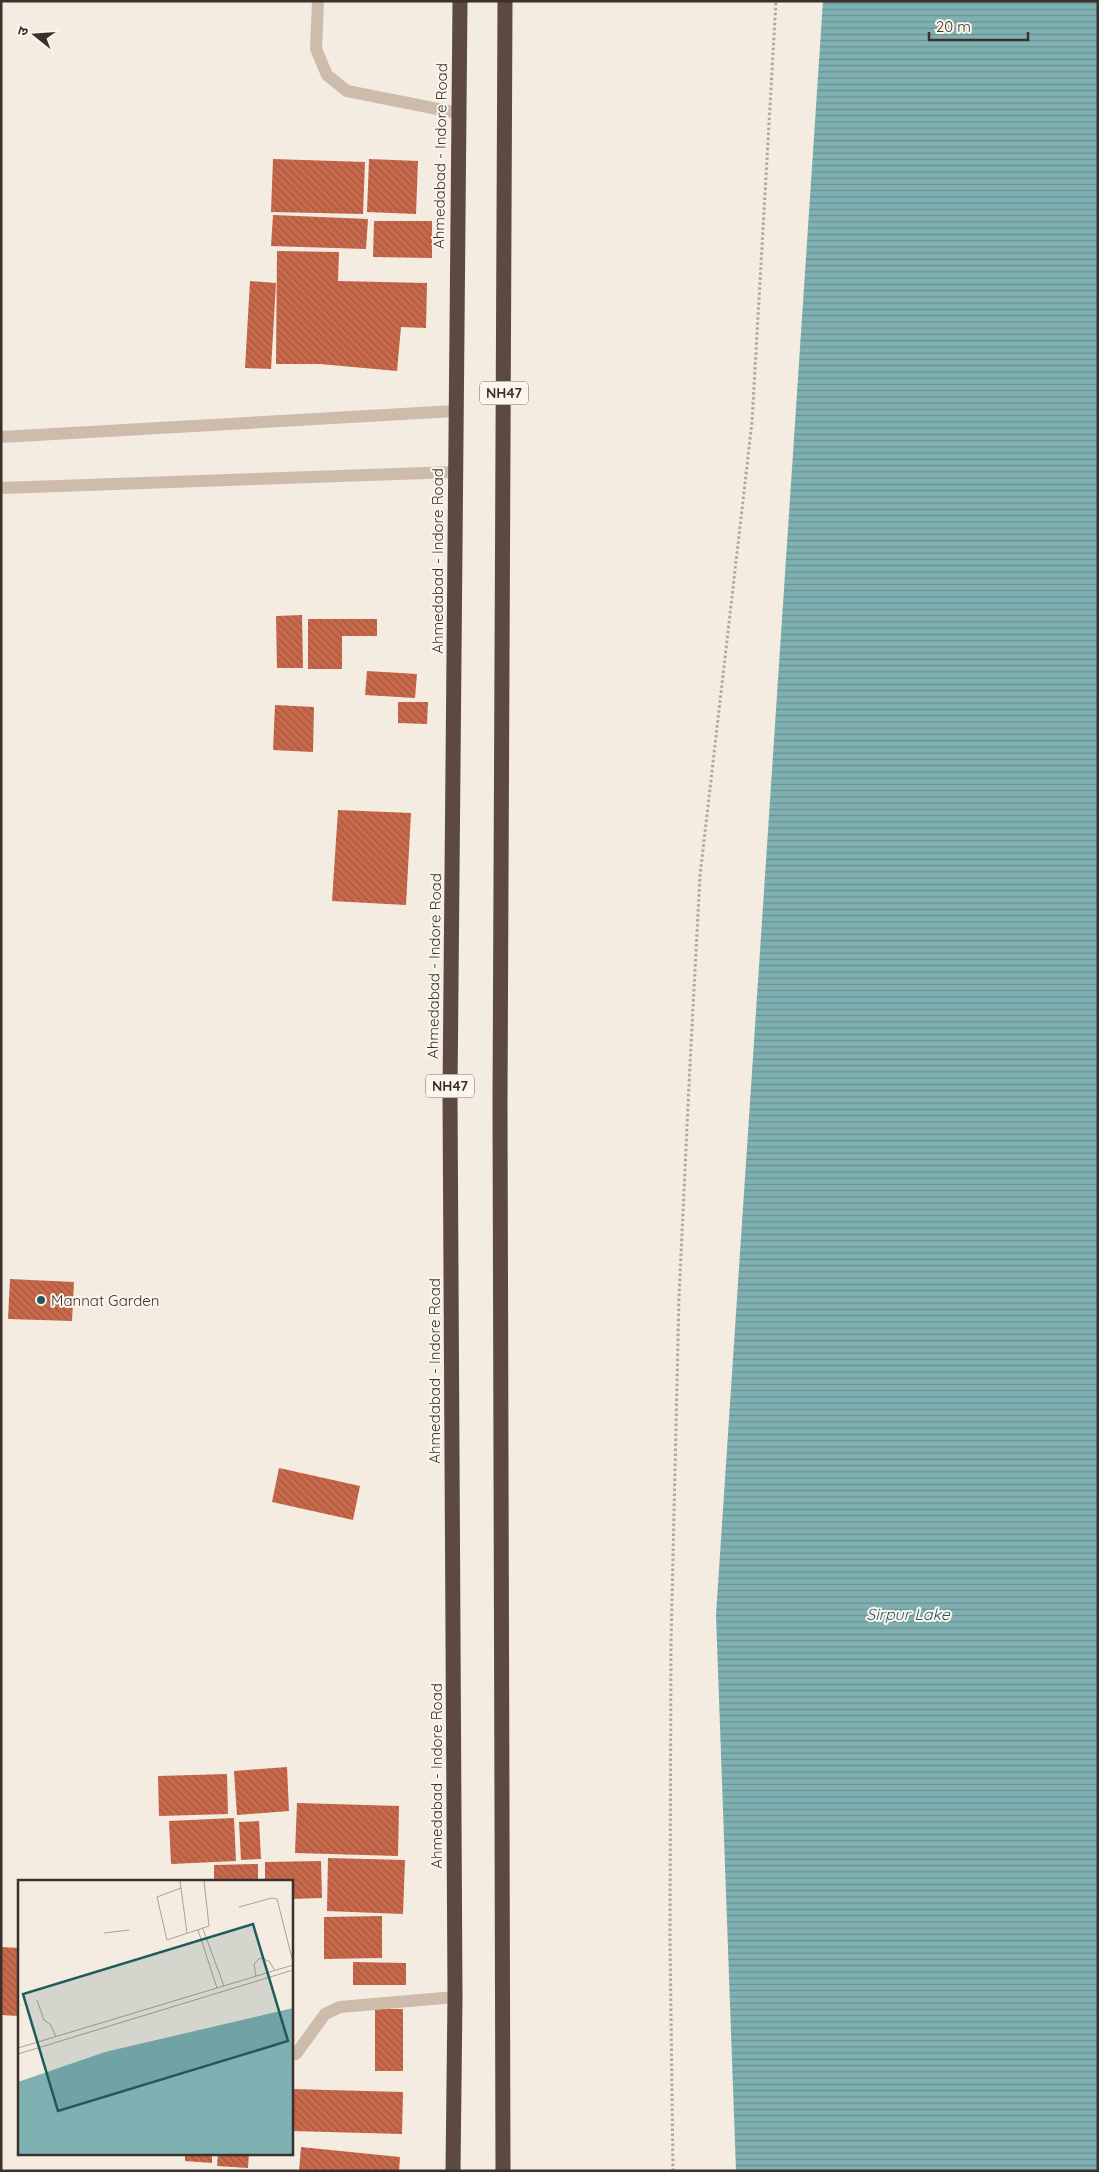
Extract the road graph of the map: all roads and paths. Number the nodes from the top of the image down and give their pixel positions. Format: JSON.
{"nodes":[{"id":1,"x":318,"y":1,"type":"edge"},
{"id":2,"x":460,"y":1,"type":"edge"},
{"id":3,"x":505,"y":1,"type":"edge"},
{"id":4,"x":776,"y":1,"type":"edge"},
{"id":5,"x":458,"y":113,"type":"junction"},
{"id":6,"x":455,"y":411,"type":"junction"},
{"id":7,"x":1,"y":438,"type":"edge"},
{"id":8,"x":455,"y":472,"type":"junction"},
{"id":9,"x":1,"y":488,"type":"edge"},
{"id":10,"x":455,"y":1997,"type":"junction"},
{"id":11,"x":292,"y":2055,"type":"edge"},
{"id":12,"x":453,"y":2171,"type":"edge"},
{"id":13,"x":503,"y":2171,"type":"edge"},
{"id":14,"x":673,"y":2171,"type":"edge"}],
"edges":[{"from":1,"to":5,"type":"street"},
{"from":2,"to":5,"type":"highway","name":"Ahmedabad - Indore Road","number":"NH47"},
{"from":3,"to":13,"type":"highway","number":"NH47"},
{"from":4,"to":14,"type":"path"},
{"from":5,"to":6,"type":"highway","name":"Ahmedabad - Indore Road","number":"NH47"},
{"from":6,"to":7,"type":"street"},
{"from":6,"to":8,"type":"highway","name":"Ahmedabad - Indore Road","number":"NH47"},
{"from":8,"to":9,"type":"street"},
{"from":8,"to":10,"type":"highway","name":"Ahmedabad - Indore Road","number":"NH47"},
{"from":10,"to":11,"type":"street"},
{"from":10,"to":12,"type":"highway","name":"Ahmedabad - Indore Road","number":"NH47"}]}
